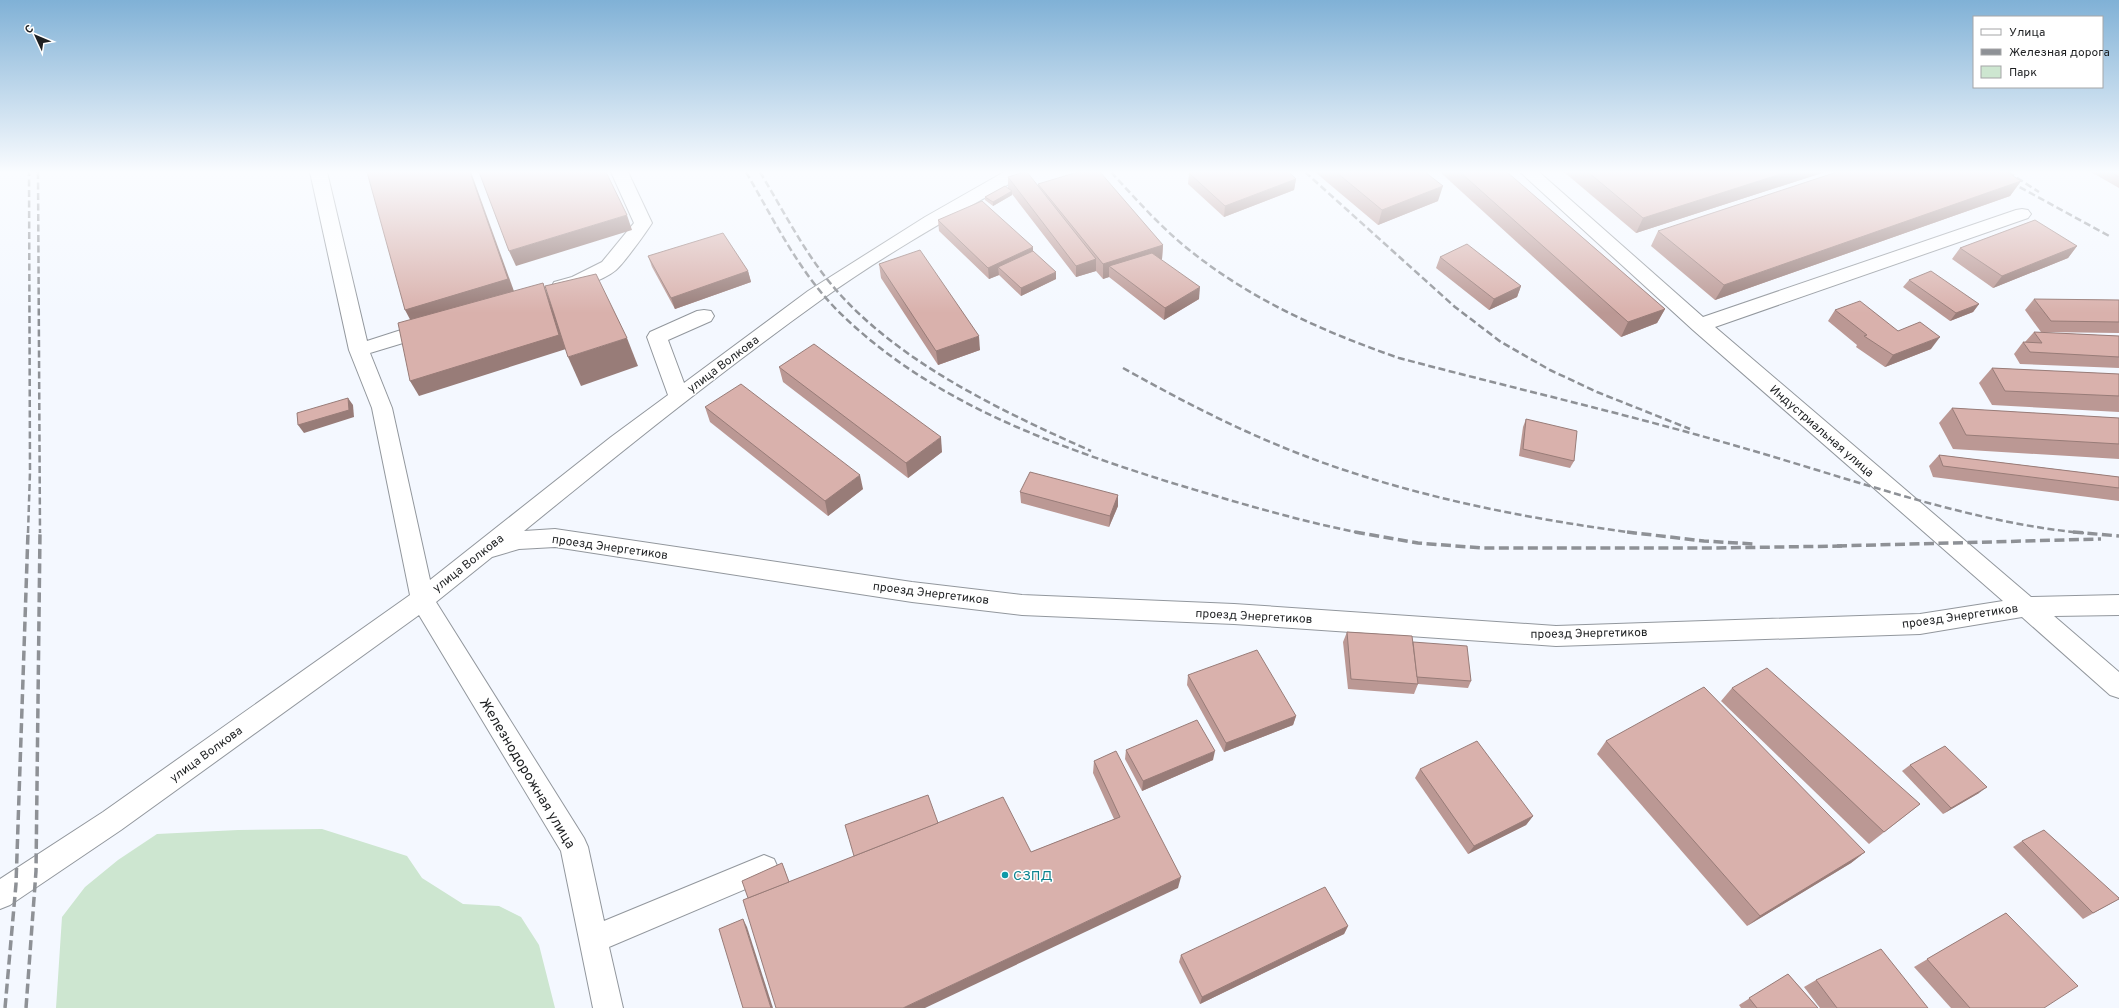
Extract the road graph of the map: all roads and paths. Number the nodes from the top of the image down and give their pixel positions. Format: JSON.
{"nodes":[{"id":1,"x":329,"y":219,"type":"edge"},
{"id":2,"x":642,"y":219,"type":"edge"},
{"id":3,"x":934,"y":219,"type":"edge"},
{"id":4,"x":1581,"y":219,"type":"edge"},
{"id":5,"x":2007,"y":219,"type":"edge"},
{"id":6,"x":541,"y":293,"type":"edge"},
{"id":7,"x":704,"y":316,"type":"dead end"},
{"id":8,"x":442,"y":324,"type":"edge"},
{"id":9,"x":1700,"y":325,"type":"junction"},
{"id":10,"x":359,"y":350,"type":"junction"},
{"id":11,"x":679,"y":397,"type":"junction"},
{"id":12,"x":487,"y":549,"type":"junction"},
{"id":13,"x":423,"y":599,"type":"junction"},
{"id":14,"x":2119,"y":605,"type":"edge"},
{"id":15,"x":2026,"y":607,"type":"junction"},
{"id":16,"x":2119,"y":687,"type":"edge"},
{"id":17,"x":764,"y":868,"type":"dead end"},
{"id":18,"x":0,"y":895,"type":"edge"},
{"id":19,"x":594,"y":939,"type":"junction"},
{"id":20,"x":608,"y":1008,"type":"edge"}],
"edges":[{"from":1,"to":10,"type":"street","name":"Железнодорожная улица"},
{"from":2,"to":6,"type":"street"},
{"from":3,"to":11,"type":"street","name":"улица Волкова"},
{"from":4,"to":9,"type":"street","name":"Индустриальная улица"},
{"from":5,"to":9,"type":"street"},
{"from":7,"to":11,"type":"street"},
{"from":8,"to":10,"type":"street"},
{"from":9,"to":15,"type":"street","name":"Индустриальная улица"},
{"from":10,"to":13,"type":"street","name":"Железнодорожная улица"},
{"from":11,"to":12,"type":"street","name":"улица Волкова"},
{"from":12,"to":13,"type":"street","name":"улица Волкова"},
{"from":12,"to":15,"type":"street","name":"проезд Энергетиков"},
{"from":13,"to":18,"type":"street","name":"улица Волкова"},
{"from":13,"to":19,"type":"street","name":"Железнодорожная улица"},
{"from":14,"to":15,"type":"street","name":"проезд Энергетиков"},
{"from":15,"to":16,"type":"street","name":"Индустриальная улица"},
{"from":17,"to":19,"type":"street"},
{"from":19,"to":20,"type":"street","name":"Железнодорожная улица"}]}
